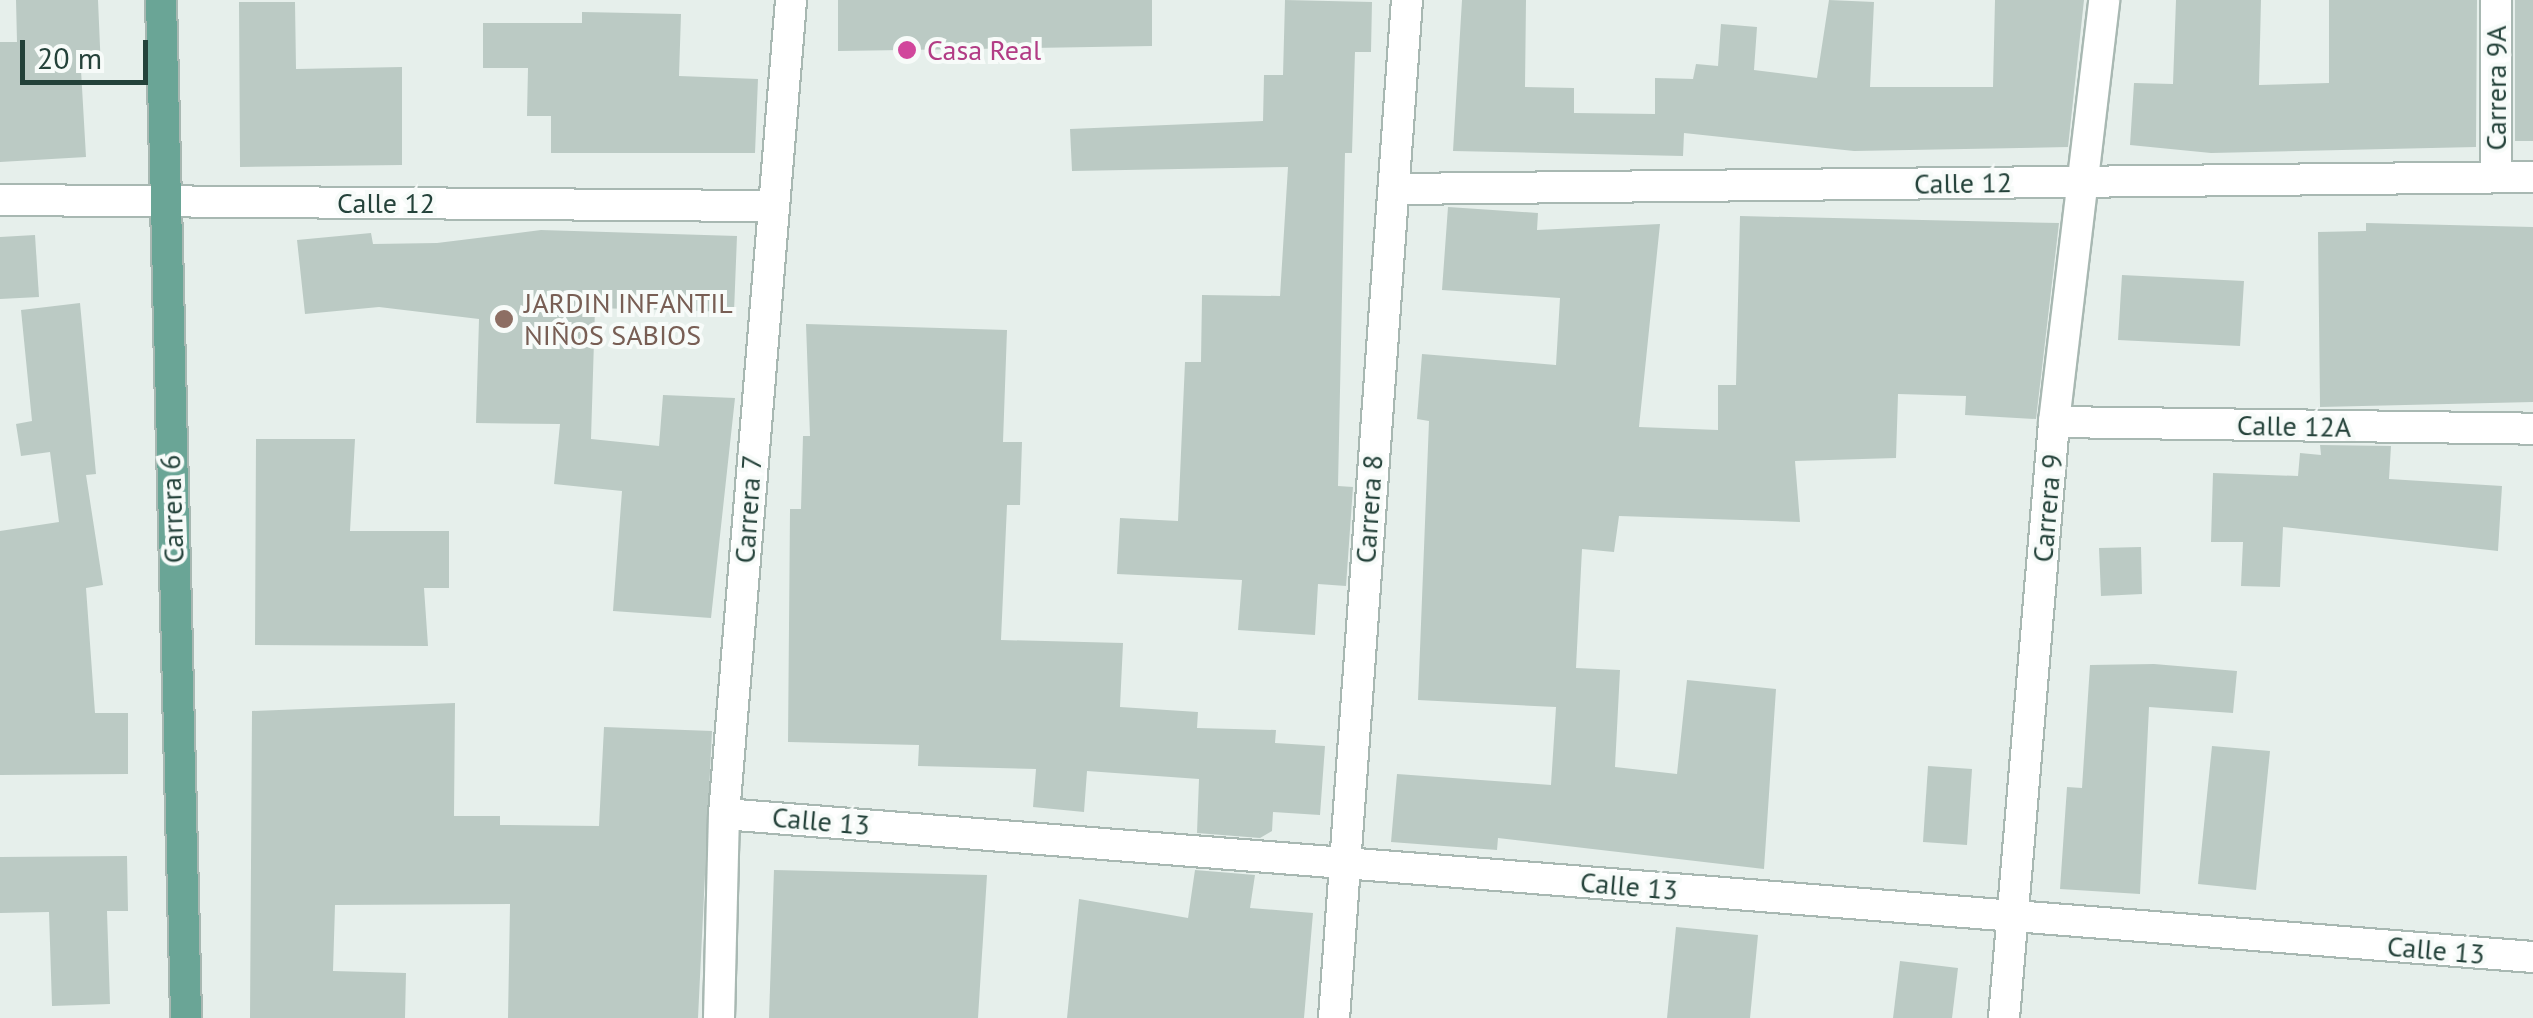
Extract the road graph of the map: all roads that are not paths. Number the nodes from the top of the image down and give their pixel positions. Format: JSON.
{"nodes":[{"id":1,"x":161,"y":0,"type":"edge"},
{"id":2,"x":791,"y":0,"type":"edge"},
{"id":3,"x":1407,"y":0,"type":"edge"},
{"id":4,"x":2104,"y":0,"type":"edge"},
{"id":5,"x":2496,"y":0,"type":"edge"},
{"id":6,"x":2533,"y":176,"type":"edge"},
{"id":7,"x":2496,"y":177,"type":"junction"},
{"id":8,"x":2084,"y":182,"type":"junction"},
{"id":9,"x":1394,"y":188,"type":"junction"},
{"id":10,"x":0,"y":200,"type":"edge"},
{"id":11,"x":164,"y":201,"type":"junction"},
{"id":12,"x":772,"y":206,"type":"junction"},
{"id":13,"x":2054,"y":422,"type":"junction"},
{"id":14,"x":2533,"y":429,"type":"edge"},
{"id":15,"x":724,"y":814,"type":"junction"},
{"id":16,"x":1342,"y":863,"type":"junction"},
{"id":17,"x":2014,"y":916,"type":"junction"},
{"id":18,"x":2533,"y":958,"type":"edge"},
{"id":19,"x":186,"y":1018,"type":"edge"},
{"id":20,"x":719,"y":1018,"type":"edge"},
{"id":21,"x":1334,"y":1018,"type":"edge"},
{"id":22,"x":2004,"y":1018,"type":"edge"}],
"edges":[{"from":1,"to":11,"type":"main road","name":"Carrera 6"},
{"from":2,"to":12,"type":"street","name":"Carrera 7"},
{"from":3,"to":9,"type":"street","name":"Carrera 8"},
{"from":4,"to":8,"type":"street","name":"Carrera 9"},
{"from":5,"to":7,"type":"street","name":"Carrera 9A"},
{"from":6,"to":7,"type":"street","name":"Calle 12"},
{"from":7,"to":8,"type":"street","name":"Calle 12"},
{"from":8,"to":9,"type":"street","name":"Calle 12"},
{"from":8,"to":13,"type":"street","name":"Carrera 9"},
{"from":9,"to":16,"type":"street","name":"Carrera 8"},
{"from":10,"to":11,"type":"street","name":"Calle 12"},
{"from":11,"to":12,"type":"street","name":"Calle 12"},
{"from":11,"to":19,"type":"main road","name":"Carrera 6"},
{"from":12,"to":15,"type":"street","name":"Carrera 7"},
{"from":13,"to":14,"type":"street","name":"Calle 12A"},
{"from":13,"to":17,"type":"street","name":"Carrera 9"},
{"from":15,"to":16,"type":"street","name":"Calle 13"},
{"from":15,"to":20,"type":"street","name":"Carrera 7"},
{"from":16,"to":17,"type":"street","name":"Calle 13"},
{"from":16,"to":21,"type":"street","name":"Carrera 8"},
{"from":17,"to":18,"type":"street","name":"Calle 13"},
{"from":17,"to":22,"type":"street","name":"Carrera 9"}]}
